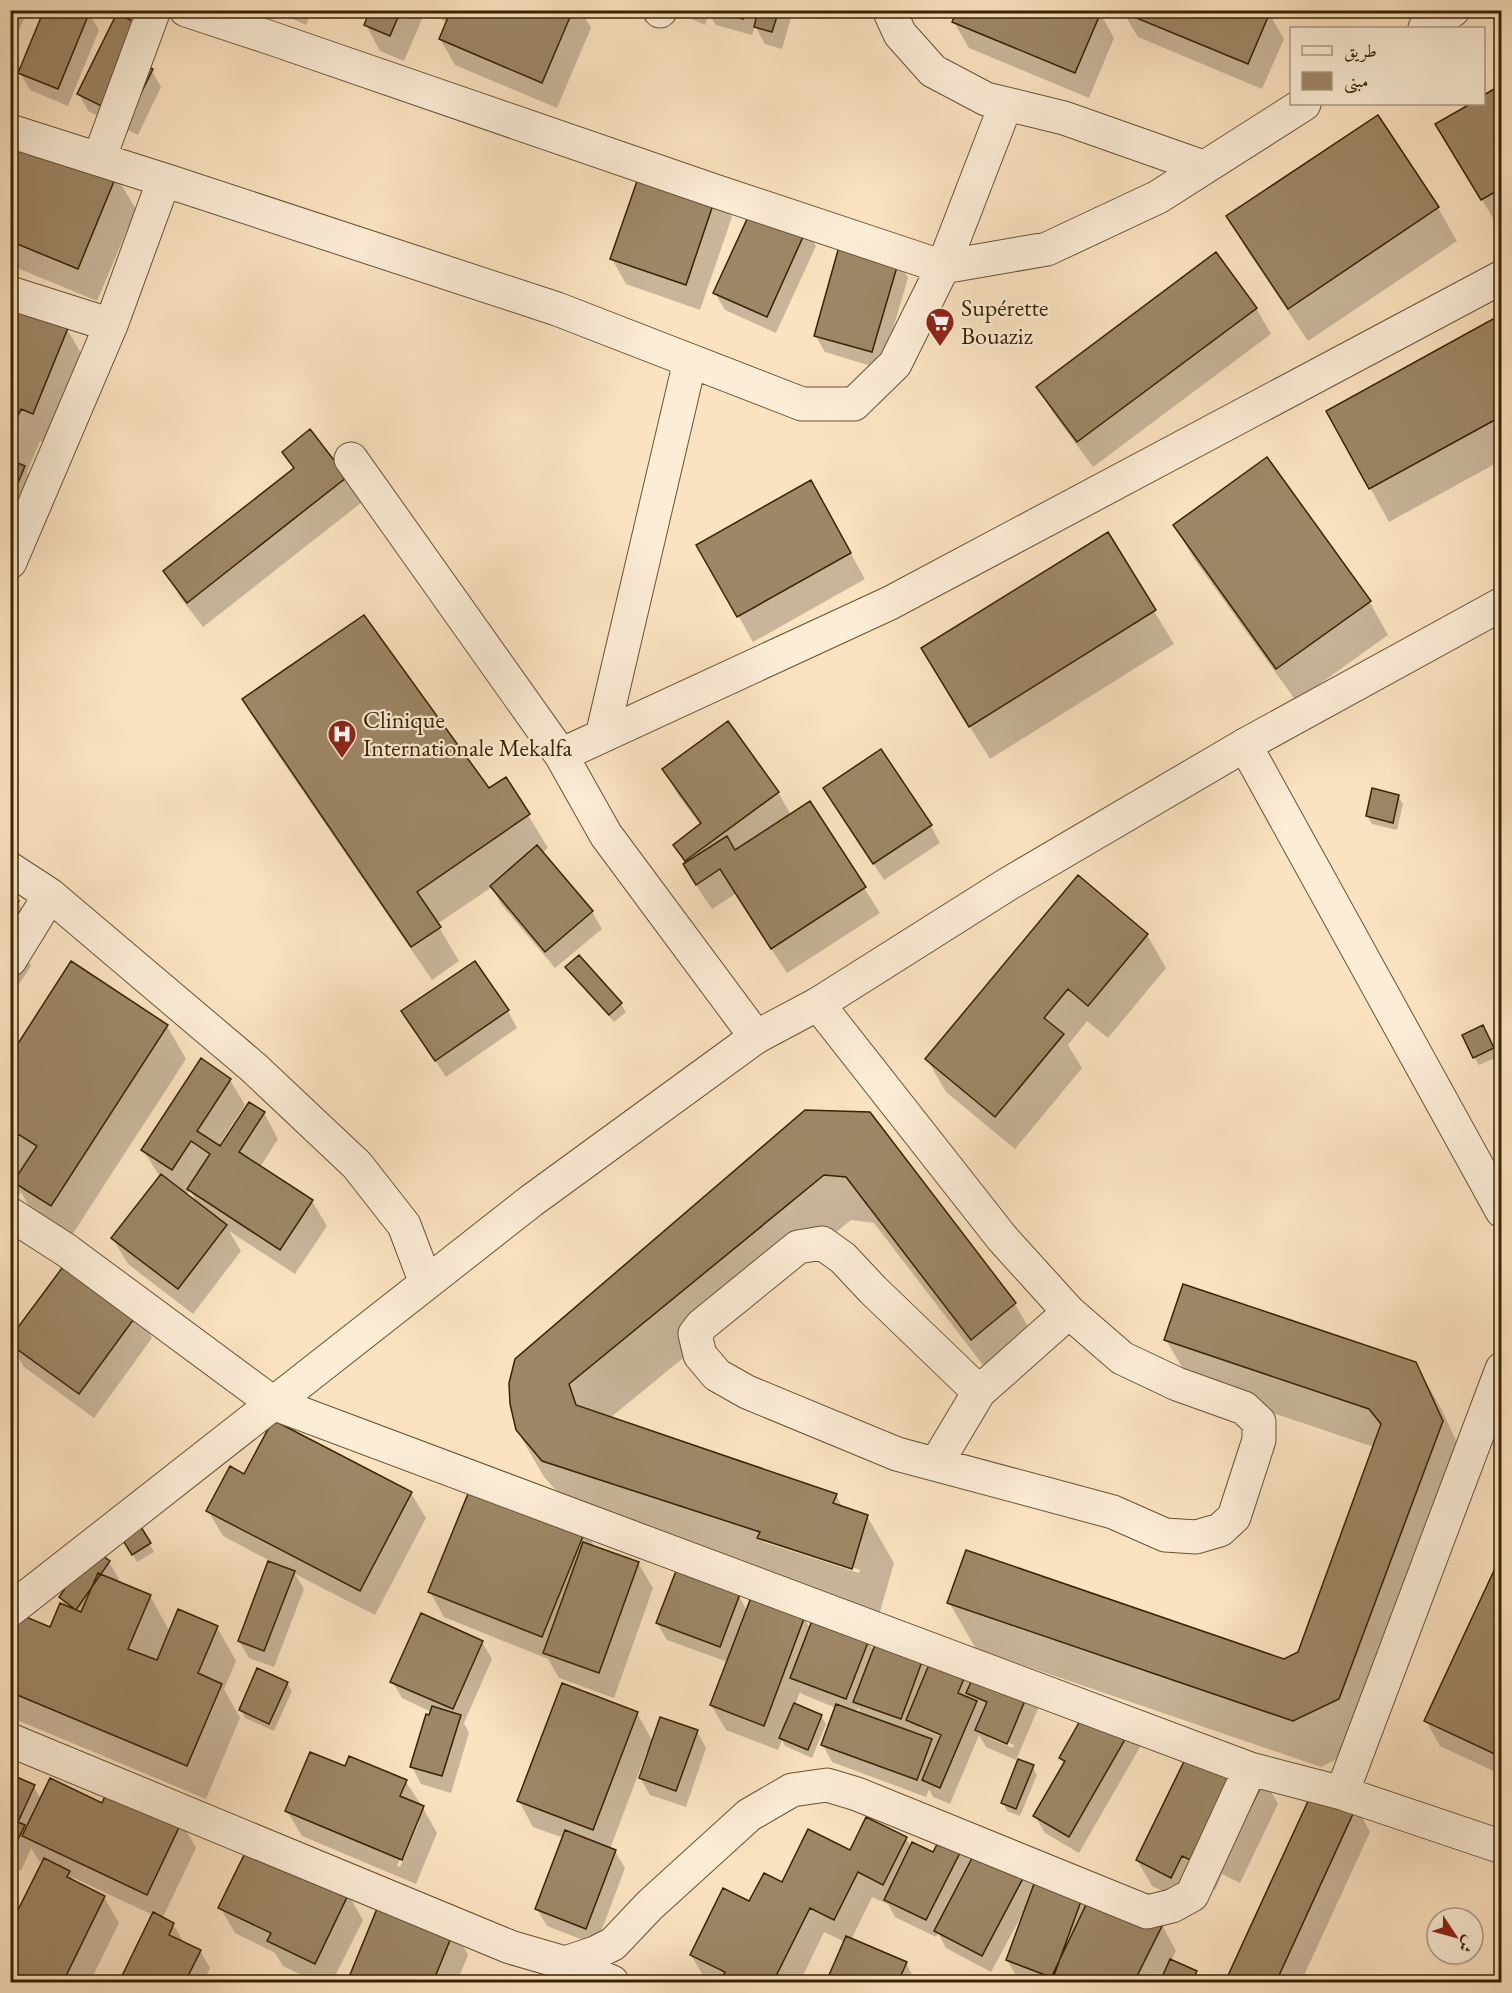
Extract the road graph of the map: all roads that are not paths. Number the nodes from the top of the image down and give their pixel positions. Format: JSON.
{"nodes":[{"id":1,"x":154,"y":10,"type":"edge"},
{"id":2,"x":186,"y":10,"type":"edge"},
{"id":3,"x":889,"y":10,"type":"edge"},
{"id":4,"x":1453,"y":10,"type":"edge"},
{"id":5,"x":1427,"y":27,"type":"edge"},
{"id":6,"x":1006,"y":104,"type":"junction"},
{"id":7,"x":1302,"y":105,"type":"edge"},
{"id":8,"x":10,"y":131,"type":"edge"},
{"id":9,"x":99,"y":159,"type":"junction"},
{"id":10,"x":1203,"y":167,"type":"junction"},
{"id":11,"x":164,"y":180,"type":"junction"},
{"id":12,"x":943,"y":267,"type":"junction"},
{"id":13,"x":1502,"y":278,"type":"edge"},
{"id":14,"x":10,"y":293,"type":"edge"},
{"id":15,"x":111,"y":325,"type":"junction"},
{"id":16,"x":690,"y":361,"type":"junction"},
{"id":17,"x":351,"y":459,"type":"dead end"},
{"id":18,"x":10,"y":562,"type":"edge"},
{"id":19,"x":1502,"y":604,"type":"edge"},
{"id":20,"x":602,"y":736,"type":"junction"},
{"id":21,"x":1245,"y":745,"type":"junction"},
{"id":22,"x":561,"y":756,"type":"junction"},
{"id":23,"x":10,"y":868,"type":"edge"},
{"id":24,"x":50,"y":895,"type":"junction"},
{"id":25,"x":10,"y":960,"type":"edge"},
{"id":26,"x":818,"y":1005,"type":"junction"},
{"id":27,"x":756,"y":1037,"type":"junction"},
{"id":28,"x":1502,"y":1211,"type":"edge"},
{"id":29,"x":10,"y":1214,"type":"edge"},
{"id":30,"x":426,"y":1283,"type":"junction"},
{"id":31,"x":1069,"y":1312,"type":"junction"},
{"id":32,"x":1502,"y":1369,"type":"edge"},
{"id":33,"x":979,"y":1392,"type":"junction"},
{"id":34,"x":273,"y":1403,"type":"junction"},
{"id":35,"x":936,"y":1464,"type":"junction"},
{"id":36,"x":11,"y":1609,"type":"edge"},
{"id":37,"x":10,"y":1740,"type":"edge"},
{"id":38,"x":1250,"y":1768,"type":"junction"},
{"id":39,"x":1342,"y":1792,"type":"junction"},
{"id":40,"x":1502,"y":1847,"type":"edge"},
{"id":41,"x":565,"y":1963,"type":"junction"},
{"id":42,"x":612,"y":1983,"type":"edge"}],
"edges":[{"from":1,"to":9,"type":"street"},
{"from":2,"to":12,"type":"street"},
{"from":3,"to":6,"type":"street"},
{"from":4,"to":5,"type":"street"},
{"from":6,"to":10,"type":"street"},
{"from":6,"to":12,"type":"street"},
{"from":7,"to":10,"type":"street"},
{"from":8,"to":9,"type":"street"},
{"from":9,"to":11,"type":"street"},
{"from":10,"to":12,"type":"street"},
{"from":11,"to":15,"type":"street"},
{"from":11,"to":16,"type":"street"},
{"from":12,"to":16,"type":"street"},
{"from":13,"to":20,"type":"street"},
{"from":14,"to":15,"type":"street"},
{"from":15,"to":18,"type":"street"},
{"from":16,"to":20,"type":"street"},
{"from":17,"to":22,"type":"street"},
{"from":19,"to":21,"type":"street"},
{"from":20,"to":22,"type":"street"},
{"from":21,"to":26,"type":"street"},
{"from":21,"to":28,"type":"street"},
{"from":22,"to":27,"type":"street"},
{"from":23,"to":24,"type":"street"},
{"from":24,"to":25,"type":"street"},
{"from":24,"to":30,"type":"street"},
{"from":26,"to":27,"type":"street"},
{"from":26,"to":31,"type":"street"},
{"from":27,"to":30,"type":"street"},
{"from":29,"to":34,"type":"street"},
{"from":30,"to":34,"type":"street"},
{"from":31,"to":33,"type":"street"},
{"from":31,"to":35,"type":"street"},
{"from":32,"to":39,"type":"street"},
{"from":33,"to":35,"type":"street"},
{"from":33,"to":35,"type":"street"},
{"from":34,"to":36,"type":"street"},
{"from":34,"to":38,"type":"street"},
{"from":37,"to":41,"type":"street"},
{"from":38,"to":39,"type":"street"},
{"from":38,"to":41,"type":"street"},
{"from":39,"to":40,"type":"street"},
{"from":41,"to":42,"type":"street"}]}
